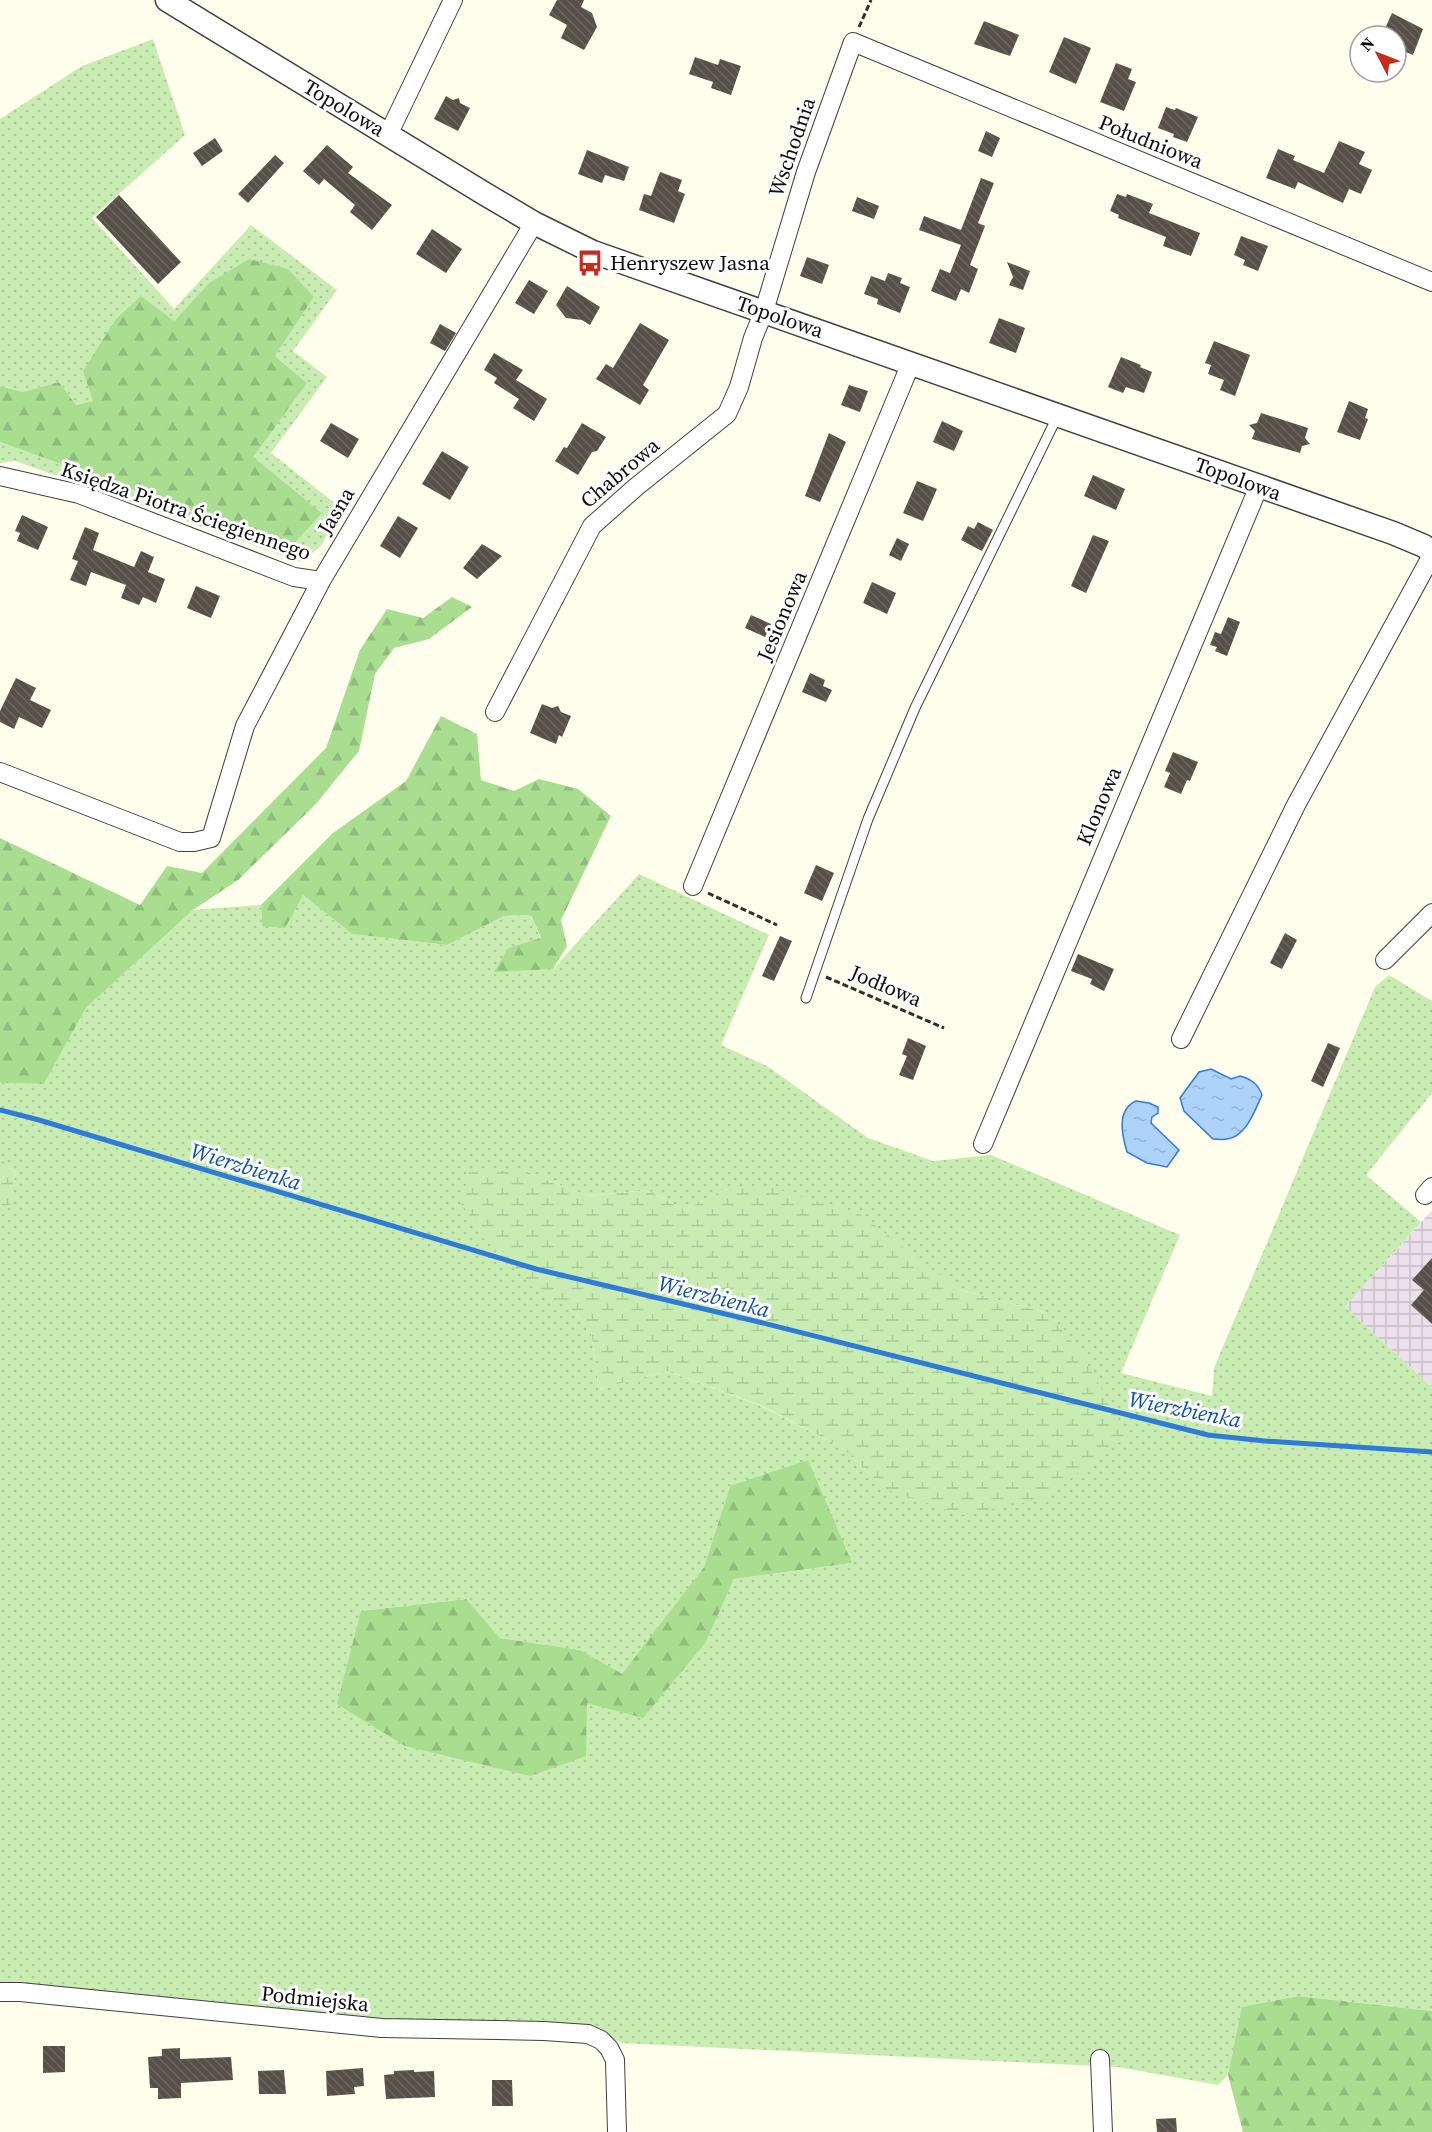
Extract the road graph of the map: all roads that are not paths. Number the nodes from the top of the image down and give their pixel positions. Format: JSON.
{"nodes":[{"id":1,"x":167,"y":0,"type":"edge"},
{"id":2,"x":453,"y":0,"type":"edge"},
{"id":3,"x":853,"y":42,"type":"joint"},
{"id":4,"x":388,"y":135,"type":"junction"},
{"id":5,"x":534,"y":223,"type":"junction"},
{"id":6,"x":1432,"y":282,"type":"edge"},
{"id":7,"x":764,"y":311,"type":"junction"},
{"id":8,"x":911,"y":363,"type":"junction"},
{"id":9,"x":1058,"y":414,"type":"junction"},
{"id":10,"x":1,"y":476,"type":"edge"},
{"id":11,"x":1259,"y":486,"type":"junction"},
{"id":12,"x":1432,"y":553,"type":"edge"},
{"id":13,"x":321,"y":581,"type":"junction"},
{"id":14,"x":495,"y":712,"type":"dead end"},
{"id":15,"x":0,"y":772,"type":"edge"},
{"id":16,"x":693,"y":886,"type":"road end"},
{"id":17,"x":1432,"y":914,"type":"edge"},
{"id":18,"x":1386,"y":960,"type":"dead end"},
{"id":19,"x":806,"y":998,"type":"dead end"},
{"id":20,"x":1181,"y":1040,"type":"dead end"},
{"id":21,"x":983,"y":1144,"type":"dead end"},
{"id":22,"x":0,"y":1992,"type":"edge"},
{"id":23,"x":1100,"y":2059,"type":"dead end"},
{"id":24,"x":617,"y":2132,"type":"edge"},
{"id":25,"x":1103,"y":2132,"type":"edge"}],
"edges":[{"from":1,"to":4,"type":"street","name":"Topolowa"},
{"from":2,"to":4,"type":"street"},
{"from":3,"to":6,"type":"street","name":"Południowa"},
{"from":3,"to":7,"type":"street","name":"Wschodnia"},
{"from":4,"to":5,"type":"street","name":"Topolowa"},
{"from":5,"to":7,"type":"street","name":"Topolowa"},
{"from":5,"to":13,"type":"street","name":"Jasna"},
{"from":7,"to":8,"type":"street","name":"Topolowa"},
{"from":7,"to":14,"type":"street","name":"Chabrowa"},
{"from":8,"to":9,"type":"street","name":"Topolowa"},
{"from":8,"to":16,"type":"street","name":"Jesionowa"},
{"from":9,"to":11,"type":"street","name":"Topolowa"},
{"from":9,"to":19,"type":"lane"},
{"from":10,"to":13,"type":"street","name":"Księdza Piotra Ściegiennego"},
{"from":11,"to":12,"type":"street","name":"Topolowa"},
{"from":11,"to":21,"type":"street","name":"Klonowa"},
{"from":12,"to":20,"type":"street"},
{"from":13,"to":15,"type":"street","name":"Jasna"},
{"from":17,"to":18,"type":"street"},
{"from":22,"to":24,"type":"street","name":"Podmiejska"},
{"from":23,"to":25,"type":"street"}]}
